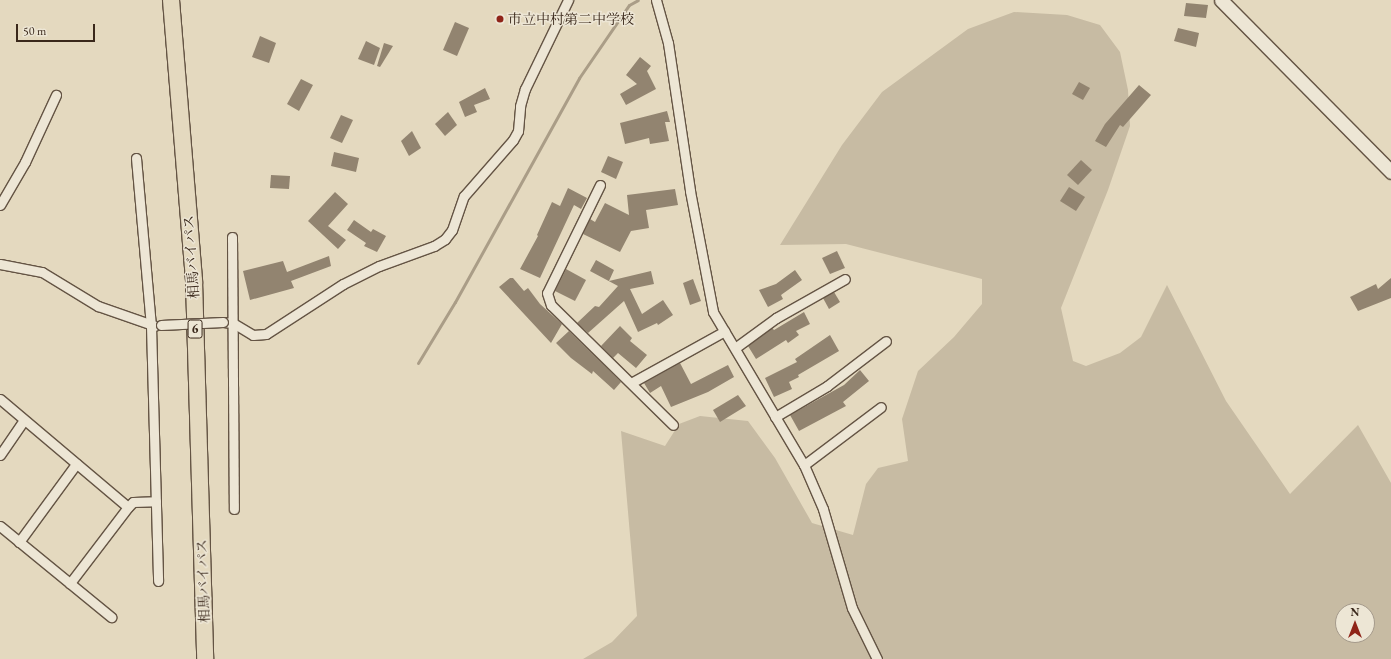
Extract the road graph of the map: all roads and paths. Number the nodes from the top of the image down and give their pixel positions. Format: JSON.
{"nodes":[{"id":1,"x":171,"y":0,"type":"edge"},
{"id":2,"x":568,"y":0,"type":"edge"},
{"id":3,"x":656,"y":0,"type":"edge"},
{"id":4,"x":1221,"y":0,"type":"edge"},
{"id":5,"x":56,"y":95,"type":"dead end"},
{"id":6,"x":136,"y":158,"type":"dead end"},
{"id":7,"x":1391,"y":172,"type":"edge"},
{"id":8,"x":600,"y":185,"type":"dead end"},
{"id":9,"x":0,"y":205,"type":"edge"},
{"id":10,"x":232,"y":237,"type":"dead end"},
{"id":11,"x":0,"y":264,"type":"edge"},
{"id":12,"x":845,"y":279,"type":"dead end"},
{"id":13,"x":233,"y":323,"type":"junction"},
{"id":14,"x":156,"y":326,"type":"junction"},
{"id":15,"x":725,"y":331,"type":"junction"},
{"id":16,"x":886,"y":341,"type":"dead end"},
{"id":17,"x":735,"y":348,"type":"junction"},
{"id":18,"x":631,"y":383,"type":"junction"},
{"id":19,"x":0,"y":399,"type":"edge"},
{"id":20,"x":881,"y":407,"type":"dead end"},
{"id":21,"x":776,"y":417,"type":"junction"},
{"id":22,"x":24,"y":420,"type":"junction"},
{"id":23,"x":673,"y":425,"type":"dead end"},
{"id":24,"x":0,"y":455,"type":"edge"},
{"id":25,"x":76,"y":464,"type":"junction"},
{"id":26,"x":804,"y":465,"type":"junction"},
{"id":27,"x":156,"y":501,"type":"junction"},
{"id":28,"x":128,"y":507,"type":"junction"},
{"id":29,"x":234,"y":509,"type":"dead end"},
{"id":30,"x":0,"y":526,"type":"edge"},
{"id":31,"x":19,"y":542,"type":"junction"},
{"id":32,"x":158,"y":581,"type":"dead end"},
{"id":33,"x":70,"y":584,"type":"junction"},
{"id":34,"x":112,"y":617,"type":"dead end"},
{"id":35,"x":205,"y":659,"type":"edge"},
{"id":36,"x":877,"y":659,"type":"edge"}],
"edges":[{"from":1,"to":35,"type":"highway","name":"相馬バイパス","number":"6"},
{"from":2,"to":13,"type":"street"},
{"from":3,"to":15,"type":"street"},
{"from":4,"to":7,"type":"street"},
{"from":5,"to":9,"type":"street"},
{"from":6,"to":14,"type":"street"},
{"from":8,"to":18,"type":"street"},
{"from":10,"to":13,"type":"street"},
{"from":11,"to":14,"type":"street"},
{"from":12,"to":17,"type":"street"},
{"from":13,"to":14,"type":"street","bridge":true},
{"from":13,"to":29,"type":"street"},
{"from":14,"to":27,"type":"street"},
{"from":15,"to":17,"type":"street"},
{"from":15,"to":18,"type":"street"},
{"from":16,"to":21,"type":"street"},
{"from":17,"to":21,"type":"street"},
{"from":18,"to":23,"type":"street"},
{"from":19,"to":22,"type":"street"},
{"from":20,"to":26,"type":"street"},
{"from":21,"to":26,"type":"street"},
{"from":22,"to":24,"type":"street"},
{"from":22,"to":25,"type":"street"},
{"from":25,"to":28,"type":"street"},
{"from":25,"to":31,"type":"street"},
{"from":26,"to":36,"type":"street"},
{"from":27,"to":28,"type":"street"},
{"from":27,"to":32,"type":"street"},
{"from":28,"to":33,"type":"street"},
{"from":30,"to":31,"type":"street"},
{"from":31,"to":33,"type":"street"},
{"from":33,"to":34,"type":"street"}]}
